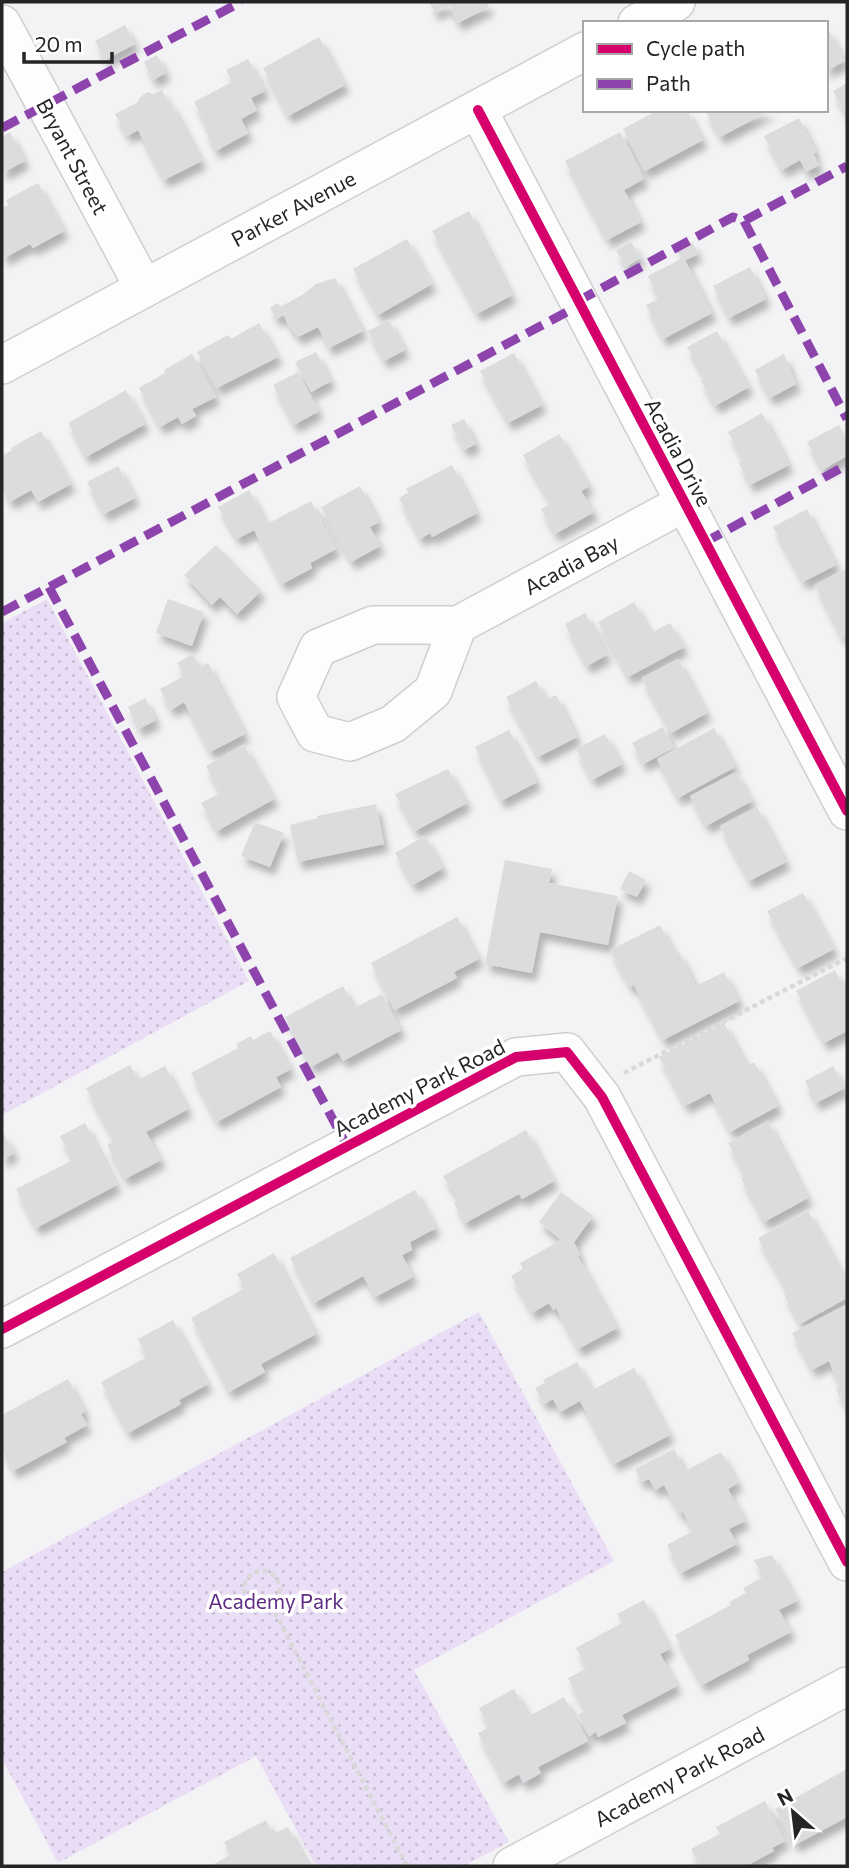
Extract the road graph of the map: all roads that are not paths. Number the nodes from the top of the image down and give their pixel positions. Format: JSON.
{"nodes":[{"id":1,"x":676,"y":2,"type":"edge"},
{"id":2,"x":641,"y":21,"type":"edge"},
{"id":3,"x":2,"y":24,"type":"edge"},
{"id":4,"x":583,"y":52,"type":"edge"},
{"id":5,"x":478,"y":110,"type":"junction"},
{"id":6,"x":144,"y":288,"type":"junction"},
{"id":7,"x":2,"y":365,"type":"edge"},
{"id":8,"x":684,"y":503,"type":"junction"},
{"id":9,"x":458,"y":625,"type":"dead end"},
{"id":10,"x":847,"y":811,"type":"edge"},
{"id":11,"x":2,"y":1329,"type":"edge"},
{"id":12,"x":847,"y":1562,"type":"edge"},
{"id":13,"x":847,"y":1686,"type":"edge"},
{"id":14,"x":512,"y":1866,"type":"edge"}],
"edges":[{"from":1,"to":2,"type":"street"},
{"from":3,"to":6,"type":"street","name":"Bryant Street"},
{"from":4,"to":5,"type":"street","name":"Parker Avenue"},
{"from":5,"to":6,"type":"street","name":"Parker Avenue"},
{"from":5,"to":8,"type":"street","name":"Acadia Drive"},
{"from":6,"to":7,"type":"street","name":"Parker Avenue"},
{"from":8,"to":9,"type":"street","name":"Acadia Bay"},
{"from":8,"to":10,"type":"street","name":"Acadia Drive"},
{"from":11,"to":12,"type":"street","name":"Academy Park Road"},
{"from":13,"to":14,"type":"street","name":"Academy Park Road"}]}
